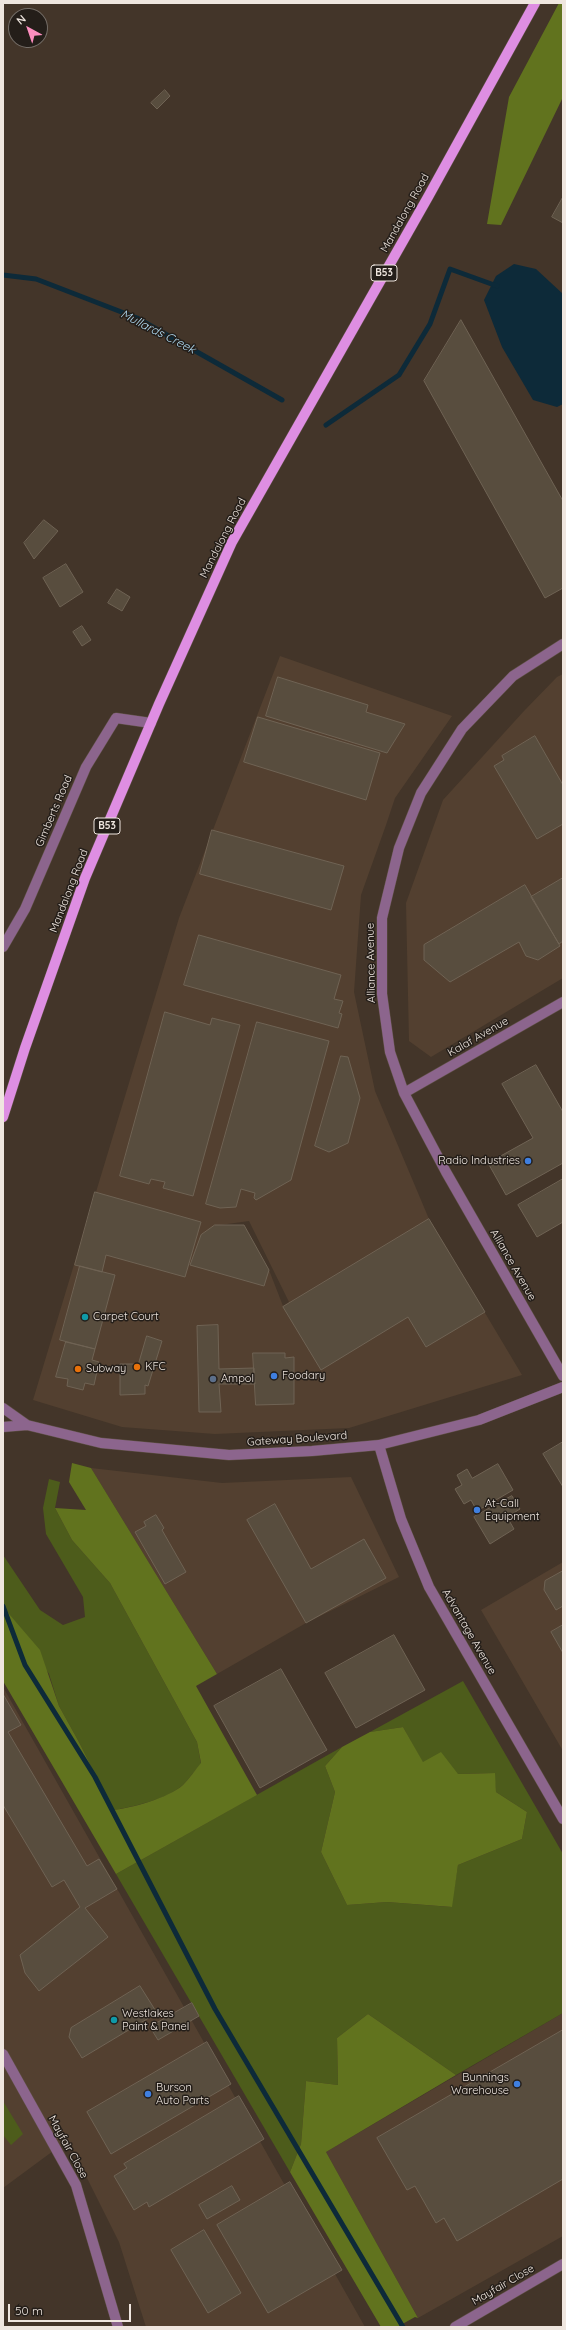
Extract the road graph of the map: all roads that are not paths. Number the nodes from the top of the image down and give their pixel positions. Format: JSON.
{"nodes":[{"id":1,"x":535,"y":3,"type":"edge"},
{"id":2,"x":563,"y":644,"type":"edge"},
{"id":3,"x":151,"y":723,"type":"junction"},
{"id":4,"x":3,"y":947,"type":"edge"},
{"id":5,"x":563,"y":1002,"type":"edge"},
{"id":6,"x":404,"y":1093,"type":"junction"},
{"id":7,"x":3,"y":1117,"type":"edge"},
{"id":8,"x":563,"y":1376,"type":"edge"},
{"id":9,"x":563,"y":1387,"type":"edge"},
{"id":10,"x":3,"y":1408,"type":"edge"},
{"id":11,"x":27,"y":1425,"type":"junction"},
{"id":12,"x":3,"y":1427,"type":"edge"},
{"id":13,"x":379,"y":1445,"type":"junction"},
{"id":14,"x":563,"y":1819,"type":"edge"},
{"id":15,"x":3,"y":2054,"type":"edge"},
{"id":16,"x":563,"y":2264,"type":"edge"},
{"id":17,"x":118,"y":2327,"type":"edge"},
{"id":18,"x":454,"y":2327,"type":"edge"}],
"edges":[{"from":1,"to":3,"type":"main road","name":"Mandalong Road","number":"B53"},
{"from":2,"to":6,"type":"street","name":"Alliance Avenue"},
{"from":3,"to":4,"type":"street","name":"Gimberts Road"},
{"from":3,"to":7,"type":"main road","name":"Mandalong Road","number":"B53"},
{"from":5,"to":6,"type":"street","name":"Kalaf Avenue"},
{"from":6,"to":8,"type":"street","name":"Alliance Avenue"},
{"from":9,"to":13,"type":"street","name":"Gateway Boulevard"},
{"from":10,"to":11,"type":"street","name":"Gateway Boulevard"},
{"from":11,"to":12,"type":"street","name":"Gateway Boulevard"},
{"from":11,"to":13,"type":"street","name":"Gateway Boulevard"},
{"from":13,"to":14,"type":"street","name":"Advantage Avenue"},
{"from":15,"to":17,"type":"street","name":"Mayfair Close"},
{"from":16,"to":18,"type":"street","name":"Mayfair Close"}]}
